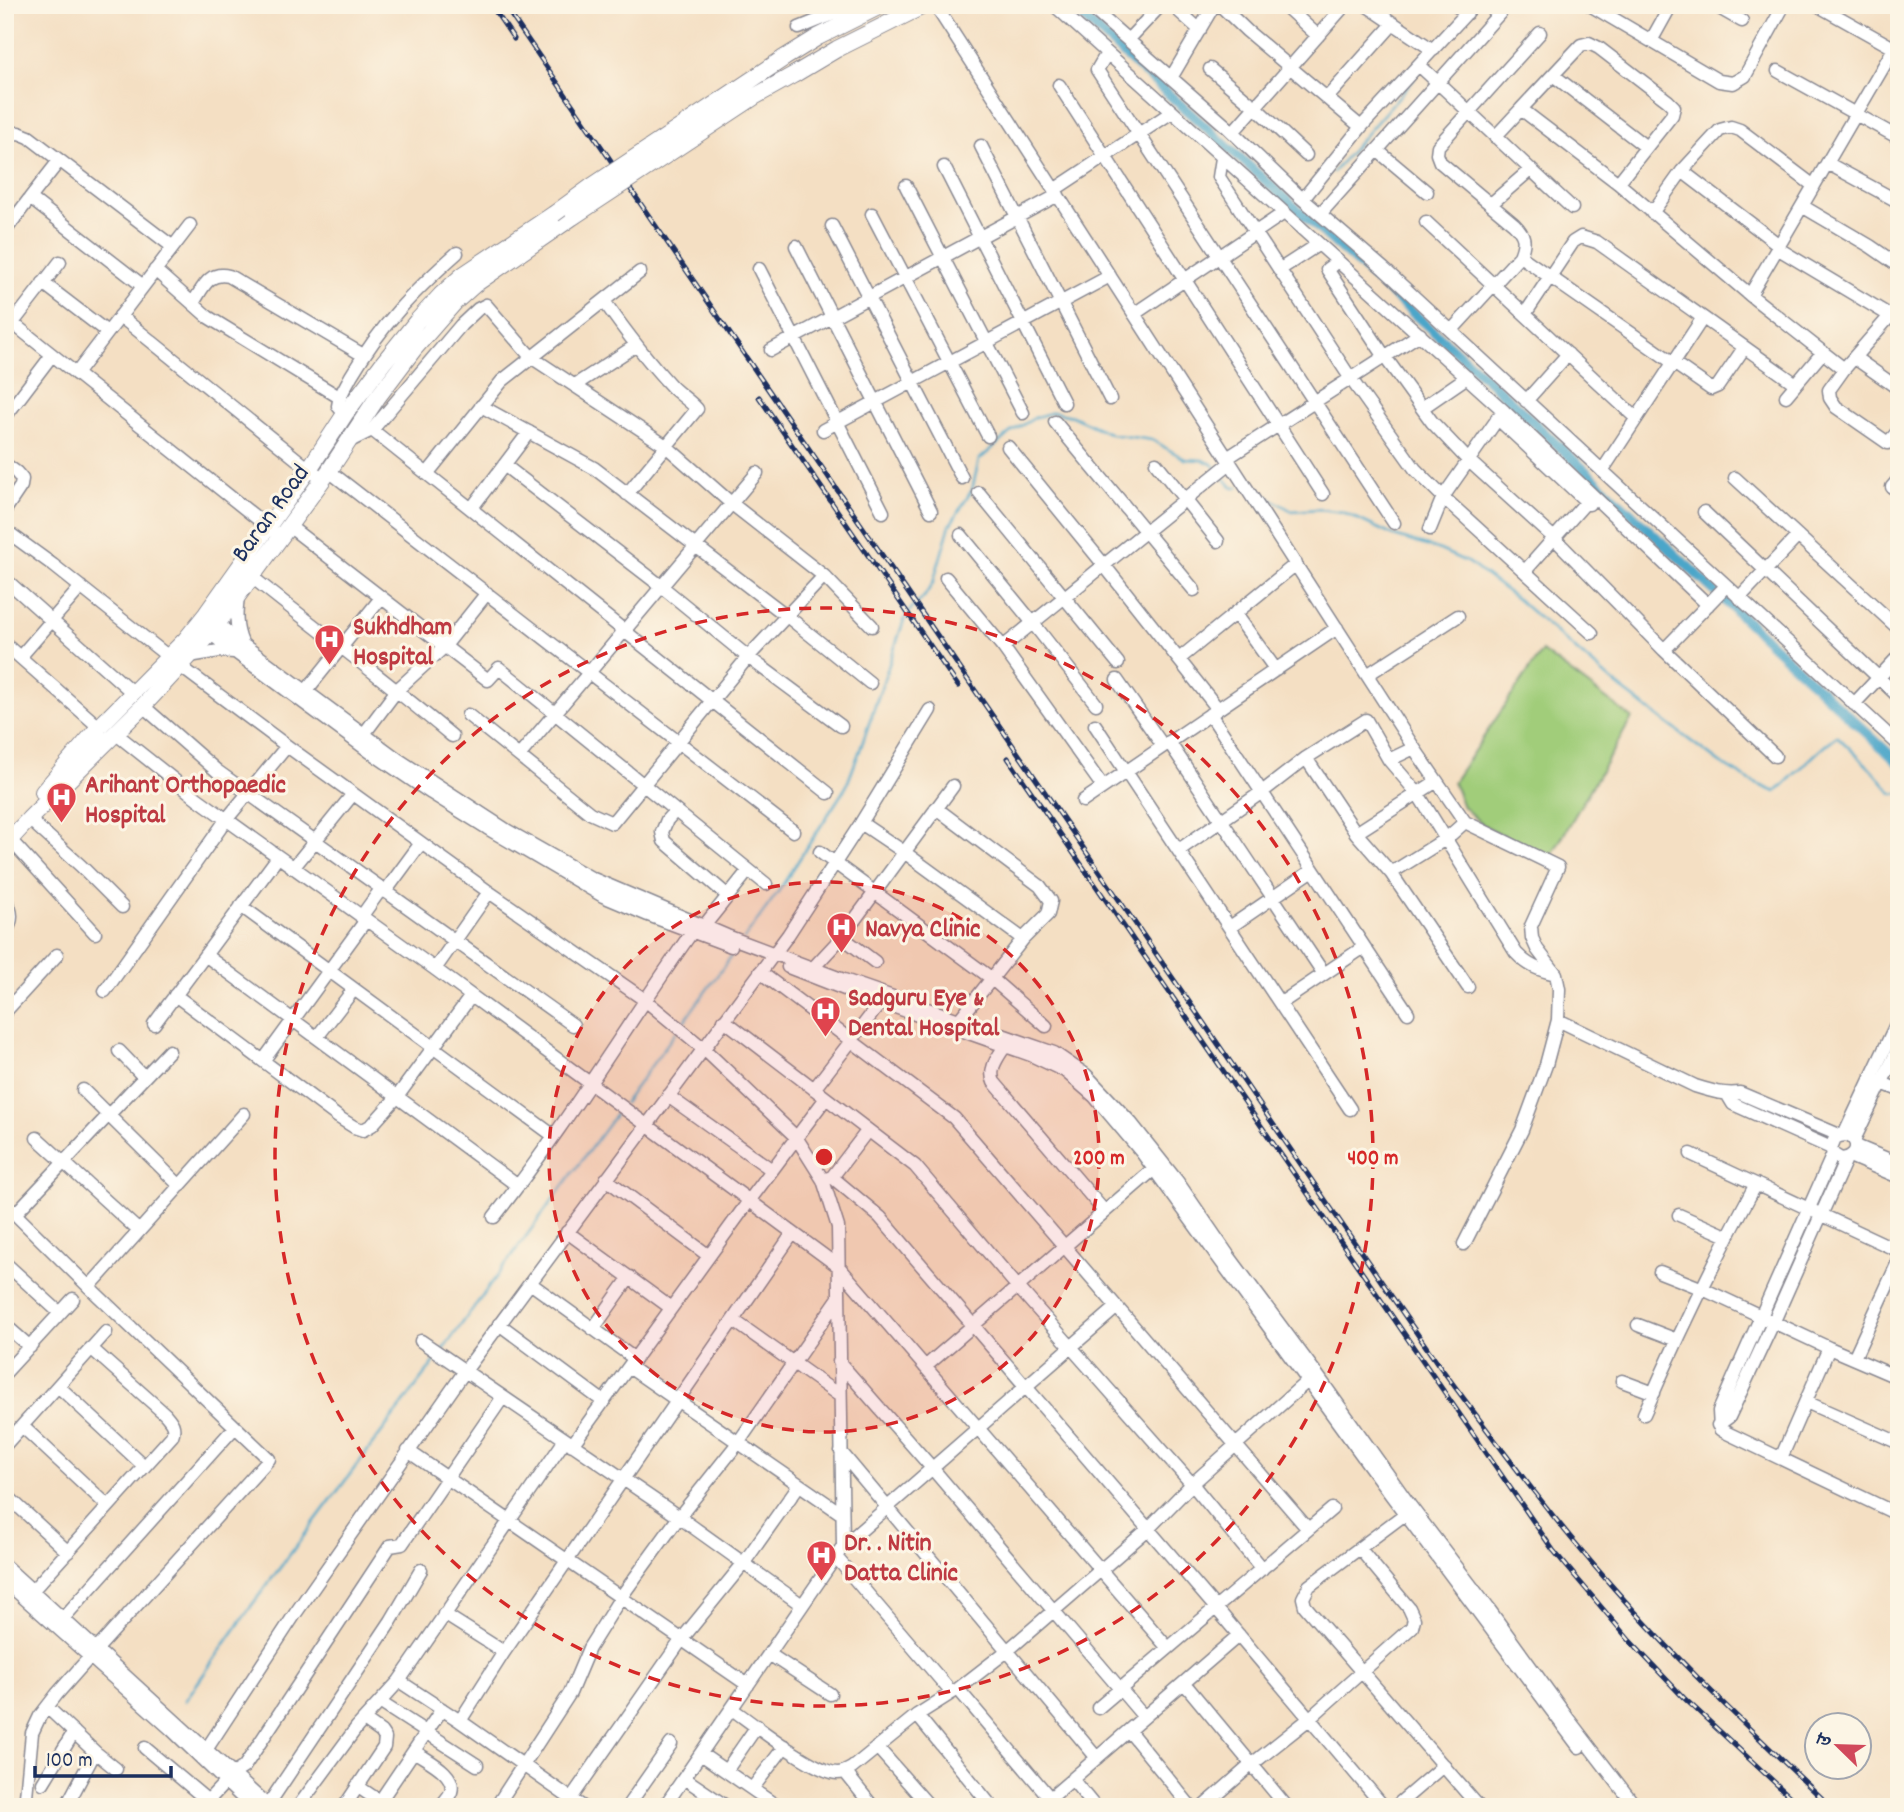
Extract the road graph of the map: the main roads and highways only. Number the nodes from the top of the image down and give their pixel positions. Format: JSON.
{"nodes":[{"id":1,"x":883,"y":5,"type":"edge"},
{"id":2,"x":925,"y":5,"type":"edge"},
{"id":3,"x":208,"y":624,"type":"junction"},
{"id":4,"x":138,"y":699,"type":"junction"},
{"id":5,"x":7,"y":838,"type":"edge"}],
"edges":[{"from":1,"to":3,"type":"main road","name":"Baran Road","bridge":true},
{"from":2,"to":3,"type":"main road","name":"Baran Road","bridge":true},
{"from":3,"to":4,"type":"main road","name":"Baran Road"},
{"from":4,"to":5,"type":"main road","name":"Baran Road"},
{"from":4,"to":5,"type":"main road","name":"Baran Road"}]}
